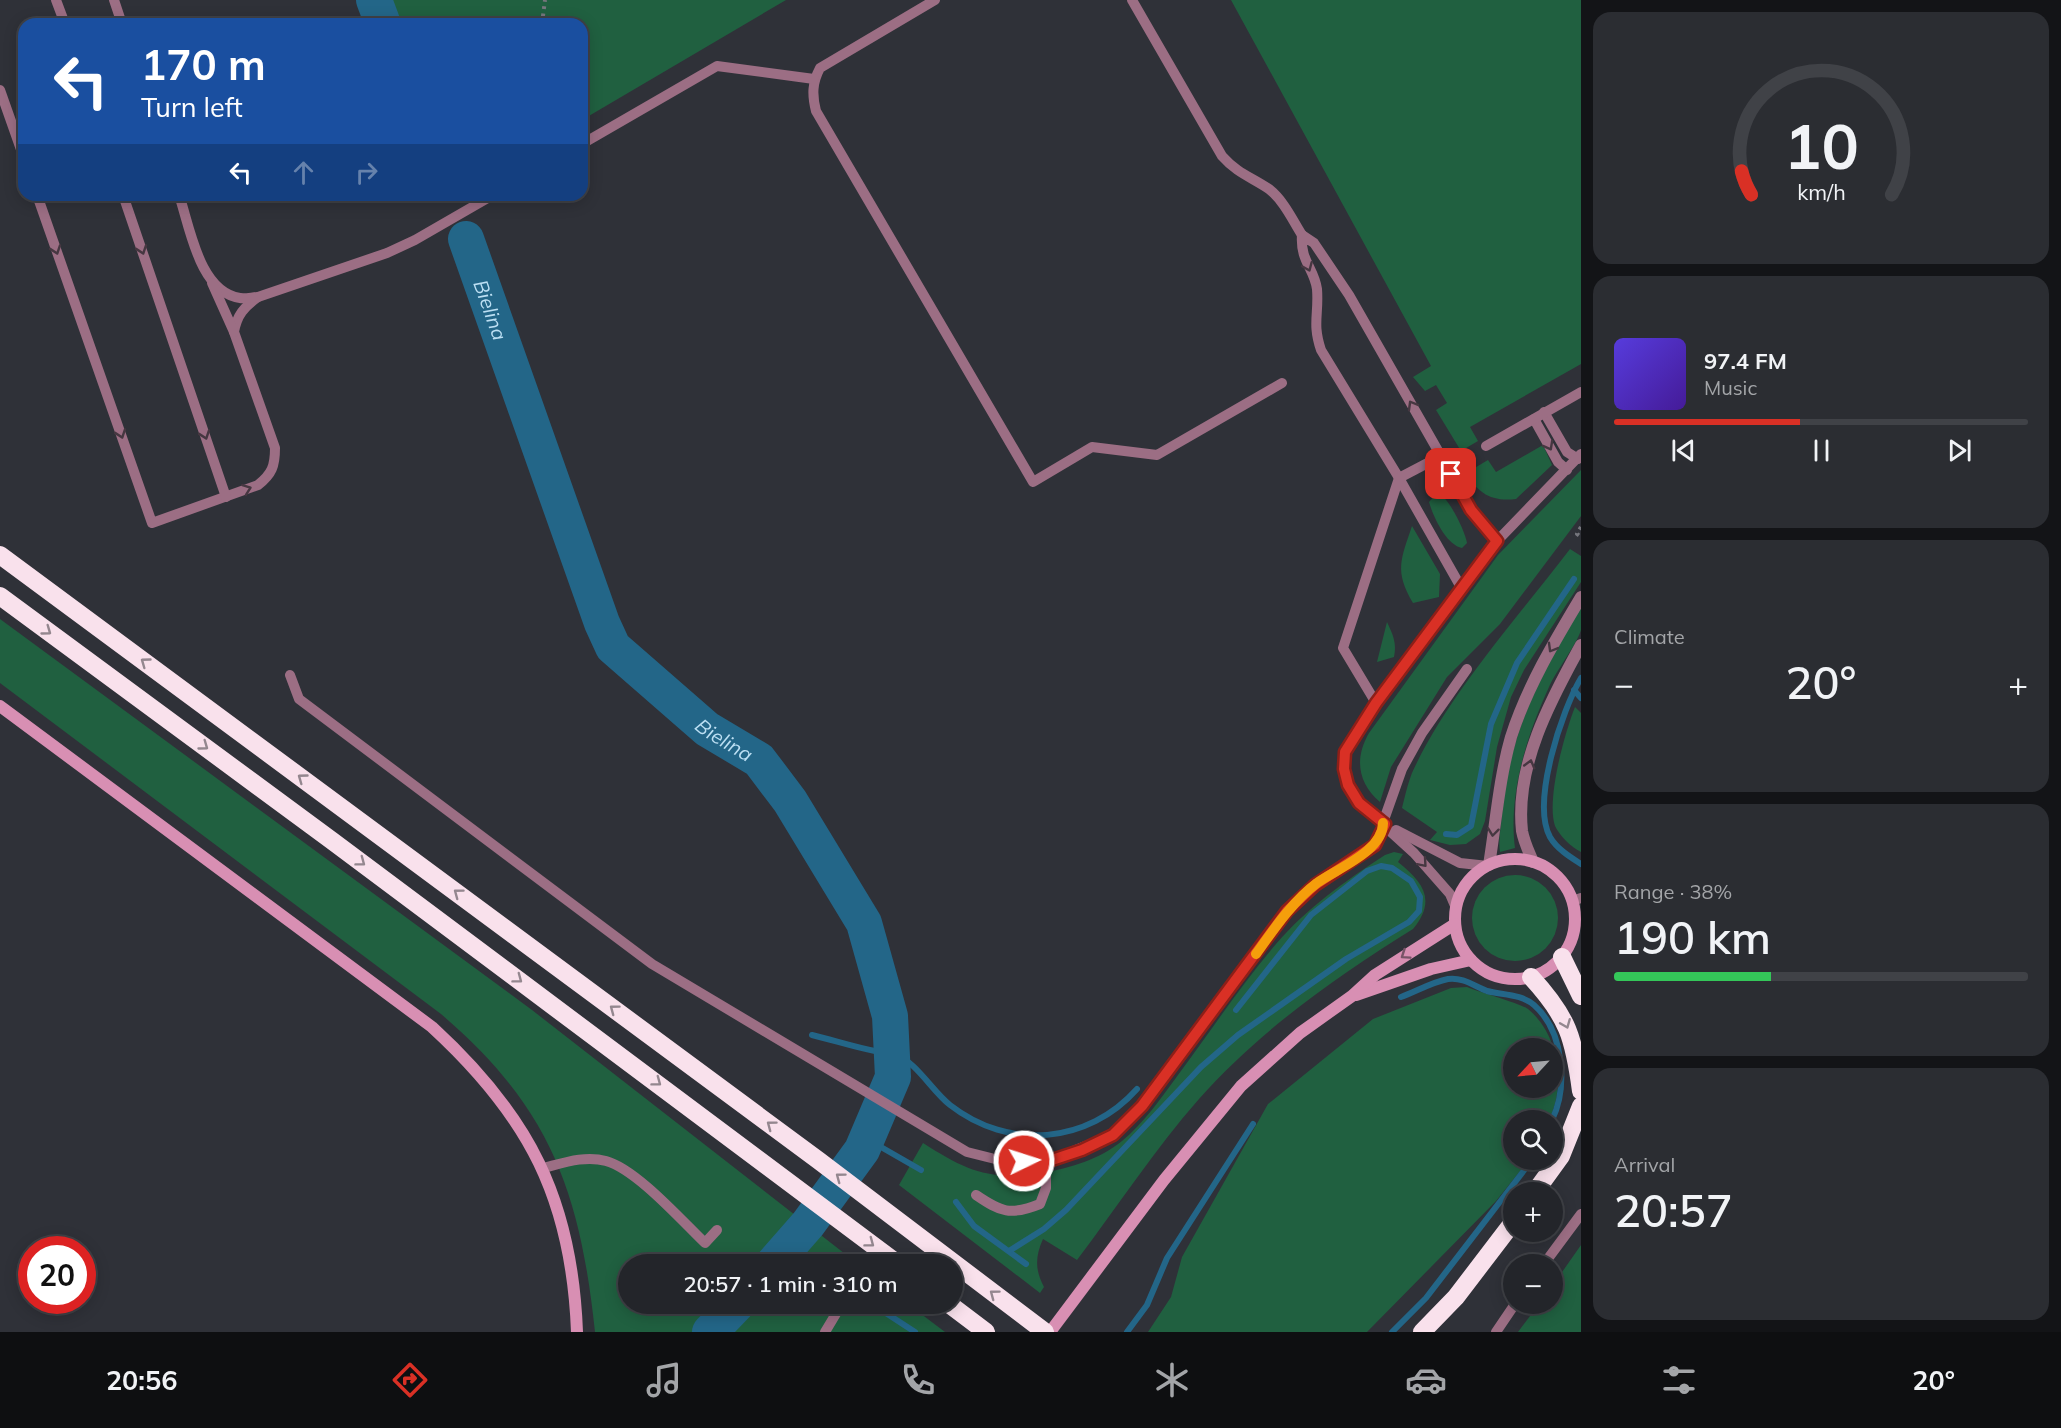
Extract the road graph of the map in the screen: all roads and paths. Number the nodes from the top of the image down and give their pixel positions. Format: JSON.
{"nodes":[{"id":1,"x":56,"y":0,"type":"edge"},
{"id":2,"x":114,"y":0,"type":"edge"},
{"id":3,"x":545,"y":0,"type":"edge"},
{"id":4,"x":935,"y":0,"type":"edge"},
{"id":5,"x":1132,"y":0,"type":"edge"},
{"id":6,"x":62,"y":18,"type":"edge"},
{"id":7,"x":120,"y":18,"type":"edge"},
{"id":8,"x":543,"y":18,"type":"edge"},
{"id":9,"x":814,"y":79,"type":"junction"},
{"id":10,"x":0,"y":90,"type":"edge"},
{"id":11,"x":18,"y":141,"type":"edge"},
{"id":12,"x":588,"y":141,"type":"edge"},
{"id":13,"x":39,"y":201,"type":"edge"},
{"id":14,"x":125,"y":201,"type":"edge"},
{"id":15,"x":181,"y":201,"type":"edge"},
{"id":16,"x":483,"y":201,"type":"edge"},
{"id":17,"x":1302,"y":235,"type":"junction"},
{"id":18,"x":210,"y":280,"type":"junction"},
{"id":19,"x":258,"y":297,"type":"junction"},
{"id":20,"x":234,"y":332,"type":"junction"},
{"id":21,"x":1282,"y":383,"type":"dead end"},
{"id":22,"x":1581,"y":392,"type":"edge"},
{"id":23,"x":1544,"y":412,"type":"junction"},
{"id":24,"x":1534,"y":419,"type":"junction"},
{"id":25,"x":1486,"y":446,"type":"dead end"},
{"id":26,"x":1441,"y":456,"type":"junction"},
{"id":27,"x":1580,"y":456,"type":"edge"},
{"id":28,"x":1567,"y":470,"type":"junction"},
{"id":29,"x":1399,"y":478,"type":"junction"},
{"id":30,"x":226,"y":497,"type":"junction"},
{"id":31,"x":1581,"y":528,"type":"edge"},
{"id":32,"x":1581,"y":537,"type":"edge"},
{"id":33,"x":1497,"y":541,"type":"junction"},
{"id":34,"x":0,"y":555,"type":"edge"},
{"id":35,"x":1461,"y":589,"type":"junction"},
{"id":36,"x":0,"y":596,"type":"edge"},
{"id":37,"x":1581,"y":597,"type":"edge"},
{"id":38,"x":1581,"y":645,"type":"edge"},
{"id":39,"x":1467,"y":669,"type":"dead end"},
{"id":40,"x":290,"y":675,"type":"dead end"},
{"id":41,"x":1376,"y":703,"type":"junction"},
{"id":42,"x":0,"y":706,"type":"edge"},
{"id":43,"x":1385,"y":824,"type":"junction"},
{"id":44,"x":1533,"y":862,"type":"junction"},
{"id":45,"x":1489,"y":865,"type":"junction"},
{"id":46,"x":1576,"y":900,"type":"edge"},
{"id":47,"x":1456,"y":908,"type":"junction"},
{"id":48,"x":1455,"y":924,"type":"junction"},
{"id":49,"x":1562,"y":957,"type":"junction"},
{"id":50,"x":1471,"y":960,"type":"junction"},
{"id":51,"x":1531,"y":977,"type":"junction"},
{"id":52,"x":1352,"y":996,"type":"junction"},
{"id":53,"x":1581,"y":996,"type":"edge"},
{"id":54,"x":1581,"y":1091,"type":"edge"},
{"id":55,"x":1581,"y":1106,"type":"edge"},
{"id":56,"x":1046,"y":1162,"type":"junction"},
{"id":57,"x":543,"y":1168,"type":"junction"},
{"id":58,"x":1542,"y":1182,"type":"edge"},
{"id":59,"x":976,"y":1195,"type":"dead end"},
{"id":60,"x":1581,"y":1214,"type":"edge"},
{"id":61,"x":717,"y":1230,"type":"dead end"},
{"id":62,"x":1503,"y":1235,"type":"edge"},
{"id":63,"x":885,"y":1254,"type":"edge"},
{"id":64,"x":1551,"y":1254,"type":"edge"},
{"id":65,"x":1456,"y":1297,"type":"junction"},
{"id":66,"x":836,"y":1314,"type":"edge"},
{"id":67,"x":962,"y":1314,"type":"edge"},
{"id":68,"x":1508,"y":1314,"type":"edge"},
{"id":69,"x":1046,"y":1331,"type":"edge"},
{"id":70,"x":577,"y":1332,"type":"edge"},
{"id":71,"x":825,"y":1332,"type":"edge"},
{"id":72,"x":986,"y":1332,"type":"edge"},
{"id":73,"x":1422,"y":1332,"type":"edge"},
{"id":74,"x":1438,"y":1332,"type":"edge"},
{"id":75,"x":1496,"y":1332,"type":"edge"}],
"edges":[{"from":1,"to":6,"type":"lane"},
{"from":2,"to":7,"type":"lane"},
{"from":3,"to":8,"type":"path"},
{"from":4,"to":9,"type":"lane"},
{"from":5,"to":17,"type":"lane"},
{"from":9,"to":12,"type":"lane"},
{"from":9,"to":21,"type":"lane"},
{"from":10,"to":11,"type":"lane"},
{"from":13,"to":30,"type":"lane","one_way":true},
{"from":14,"to":30,"type":"lane","one_way":true},
{"from":15,"to":18,"type":"lane"},
{"from":16,"to":19,"type":"lane"},
{"from":26,"to":17,"type":"lane","one_way":true},
{"from":17,"to":29,"type":"lane","one_way":true},
{"from":18,"to":19,"type":"lane"},
{"from":18,"to":20,"type":"lane"},
{"from":19,"to":20,"type":"lane"},
{"from":30,"to":20,"type":"lane","one_way":true},
{"from":22,"to":23,"type":"lane"},
{"from":23,"to":24,"type":"lane"},
{"from":23,"to":27,"type":"lane"},
{"from":24,"to":25,"type":"lane"},
{"from":24,"to":28,"type":"lane","one_way":true},
{"from":26,"to":29,"type":"lane"},
{"from":26,"to":33,"type":"lane"},
{"from":27,"to":28,"type":"lane"},
{"from":28,"to":33,"type":"lane"},
{"from":29,"to":35,"type":"lane"},
{"from":29,"to":41,"type":"lane"},
{"from":31,"to":32,"type":"path"},
{"from":33,"to":35,"type":"lane"},
{"from":69,"to":34,"type":"highway","one_way":true},
{"from":35,"to":41,"type":"lane"},
{"from":36,"to":63,"type":"highway","one_way":true},
{"from":37,"to":45,"type":"street","one_way":true},
{"from":44,"to":38,"type":"street","one_way":true},
{"from":39,"to":43,"type":"lane"},
{"from":40,"to":56,"type":"lane"},
{"from":41,"to":43,"type":"lane"},
{"from":42,"to":57,"type":"main road"},
{"from":43,"to":45,"type":"lane"},
{"from":43,"to":47,"type":"lane","one_way":true},
{"from":43,"to":56,"type":"lane"},
{"from":44,"to":45,"type":"main road"},
{"from":44,"to":46,"type":"main road"},
{"from":45,"to":47,"type":"main road"},
{"from":46,"to":49,"type":"main road"},
{"from":47,"to":48,"type":"main road"},
{"from":48,"to":50,"type":"main road"},
{"from":48,"to":52,"type":"main road","one_way":true},
{"from":49,"to":51,"type":"main road"},
{"from":49,"to":53,"type":"highway"},
{"from":50,"to":51,"type":"main road"},
{"from":50,"to":52,"type":"main road"},
{"from":51,"to":54,"type":"highway","one_way":true},
{"from":52,"to":69,"type":"main road"},
{"from":55,"to":58,"type":"highway"},
{"from":56,"to":59,"type":"lane"},
{"from":57,"to":61,"type":"lane"},
{"from":57,"to":70,"type":"main road"},
{"from":60,"to":64,"type":"lane"},
{"from":62,"to":65,"type":"highway"},
{"from":65,"to":73,"type":"highway"},
{"from":65,"to":74,"type":"highway"},
{"from":66,"to":71,"type":"lane"},
{"from":67,"to":72,"type":"highway"},
{"from":68,"to":75,"type":"lane"}]}
